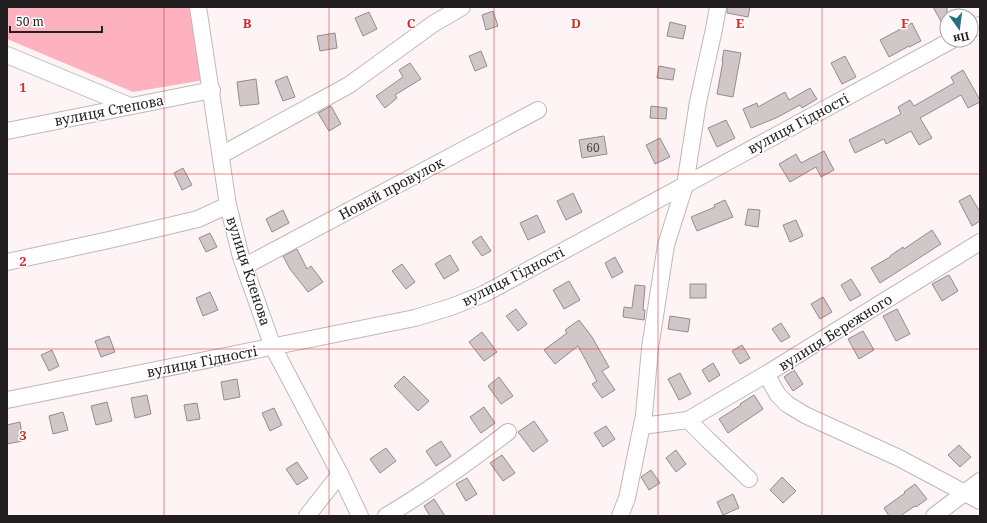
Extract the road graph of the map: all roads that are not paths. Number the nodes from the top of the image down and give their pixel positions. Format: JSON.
{"nodes":[{"id":1,"x":198,"y":7,"type":"edge"},
{"id":2,"x":462,"y":7,"type":"edge"},
{"id":3,"x":718,"y":7,"type":"edge"},
{"id":4,"x":939,"y":47,"type":"edge"},
{"id":5,"x":7,"y":55,"type":"edge"},
{"id":6,"x":212,"y":90,"type":"junction"},
{"id":7,"x":130,"y":106,"type":"junction"},
{"id":8,"x":538,"y":110,"type":"dead end"},
{"id":9,"x":7,"y":131,"type":"edge"},
{"id":10,"x":221,"y":155,"type":"junction"},
{"id":11,"x":685,"y":185,"type":"junction"},
{"id":12,"x":228,"y":205,"type":"junction"},
{"id":13,"x":980,"y":242,"type":"edge"},
{"id":14,"x":7,"y":262,"type":"edge"},
{"id":15,"x":244,"y":266,"type":"junction"},
{"id":16,"x":274,"y":347,"type":"junction"},
{"id":17,"x":766,"y":374,"type":"junction"},
{"id":18,"x":7,"y":400,"type":"edge"},
{"id":19,"x":688,"y":420,"type":"junction"},
{"id":20,"x":642,"y":426,"type":"junction"},
{"id":21,"x":508,"y":432,"type":"dead end"},
{"id":22,"x":340,"y":474,"type":"junction"},
{"id":23,"x":749,"y":479,"type":"dead end"},
{"id":24,"x":980,"y":481,"type":"edge"},
{"id":25,"x":965,"y":493,"type":"junction"},
{"id":26,"x":980,"y":501,"type":"edge"},
{"id":27,"x":307,"y":516,"type":"edge"},
{"id":28,"x":360,"y":516,"type":"edge"},
{"id":29,"x":386,"y":516,"type":"edge"},
{"id":30,"x":620,"y":516,"type":"edge"},
{"id":31,"x":934,"y":516,"type":"edge"}],
"edges":[{"from":1,"to":6,"type":"street","name":"вулиця Кленова"},
{"from":2,"to":10,"type":"street"},
{"from":3,"to":11,"type":"street"},
{"from":4,"to":11,"type":"street","name":"вулиця Гідності"},
{"from":5,"to":7,"type":"street"},
{"from":6,"to":7,"type":"street","name":"вулиця Степова"},
{"from":6,"to":10,"type":"street","name":"вулиця Кленова"},
{"from":7,"to":9,"type":"street","name":"вулиця Степова"},
{"from":8,"to":15,"type":"street","name":"Новий провулок"},
{"from":10,"to":12,"type":"street","name":"вулиця Кленова"},
{"from":11,"to":16,"type":"street","name":"вулиця Гідності"},
{"from":11,"to":20,"type":"street"},
{"from":12,"to":14,"type":"street"},
{"from":12,"to":15,"type":"street","name":"вулиця Кленова"},
{"from":13,"to":17,"type":"street","name":"вулиця Бережного"},
{"from":15,"to":16,"type":"street","name":"вулиця Кленова"},
{"from":16,"to":18,"type":"street","name":"вулиця Гідності"},
{"from":16,"to":22,"type":"street","name":"вулиця Кленова"},
{"from":17,"to":19,"type":"street","name":"вулиця Бережного"},
{"from":17,"to":25,"type":"street"},
{"from":19,"to":20,"type":"street","name":"вулиця Бережного"},
{"from":19,"to":23,"type":"street"},
{"from":20,"to":30,"type":"street"},
{"from":21,"to":29,"type":"street"},
{"from":22,"to":27,"type":"street"},
{"from":22,"to":28,"type":"street","name":"вулиця Кленова"},
{"from":24,"to":25,"type":"street"},
{"from":25,"to":26,"type":"street"},
{"from":25,"to":31,"type":"street"}]}
